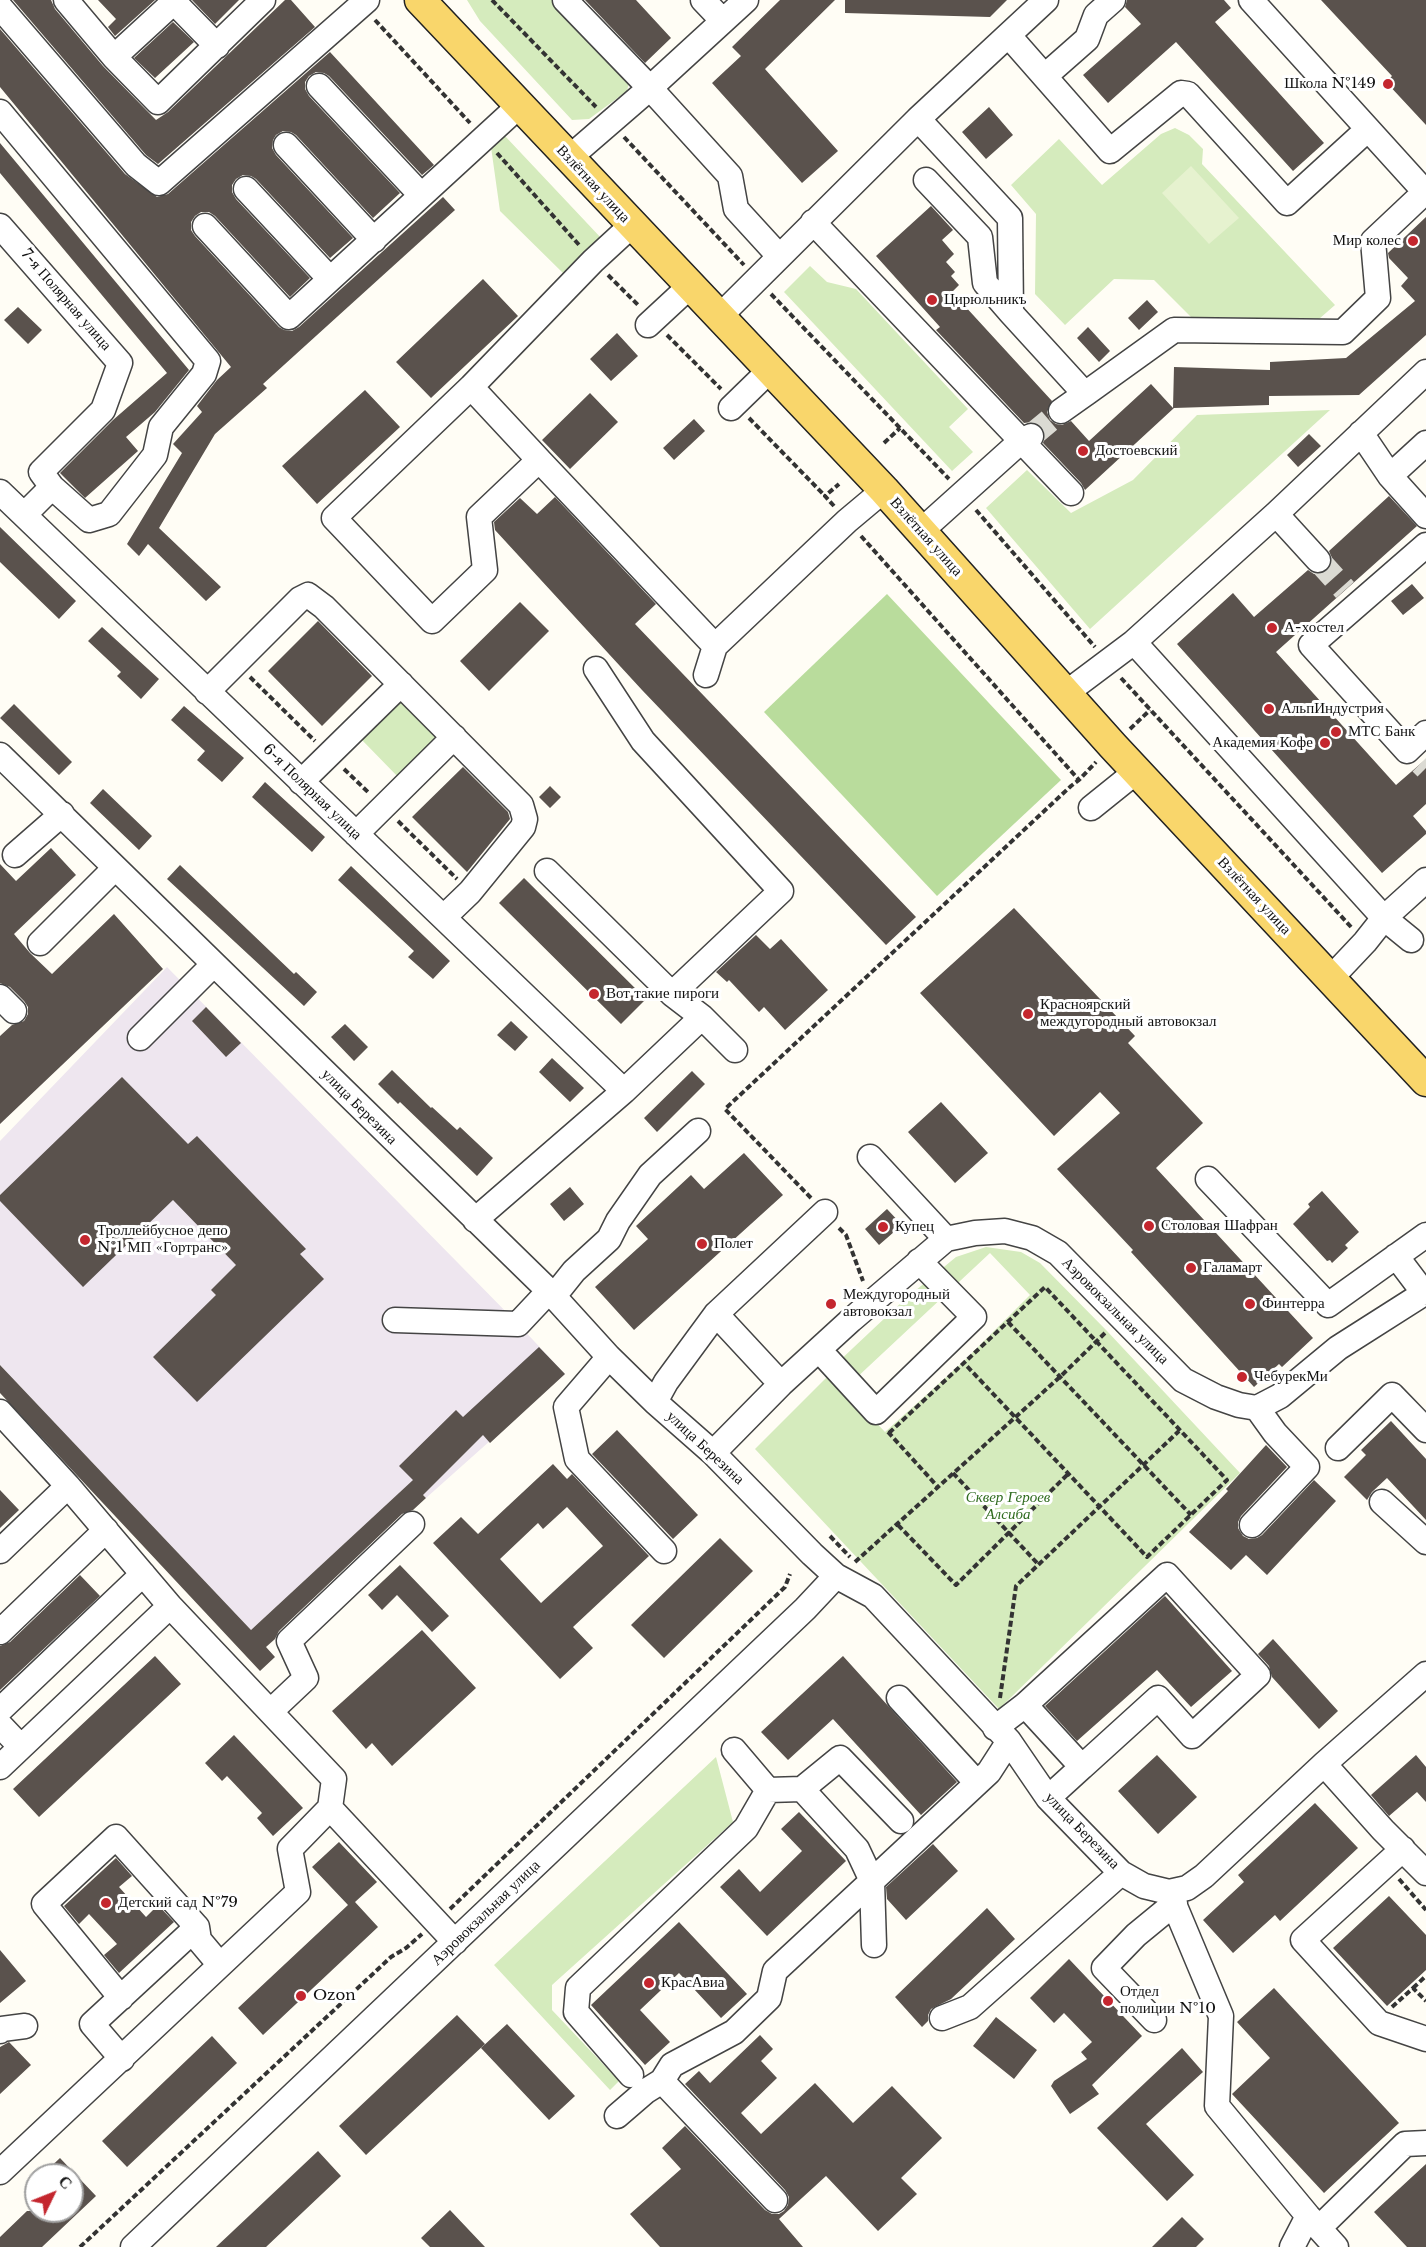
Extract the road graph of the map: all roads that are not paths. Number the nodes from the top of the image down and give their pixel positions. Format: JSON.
{"nodes":[{"id":1,"x":66,"y":0,"type":"edge"},
{"id":2,"x":263,"y":0,"type":"edge"},
{"id":3,"x":367,"y":0,"type":"edge"},
{"id":4,"x":420,"y":0,"type":"edge"},
{"id":5,"x":566,"y":0,"type":"edge"},
{"id":6,"x":703,"y":0,"type":"edge"},
{"id":7,"x":746,"y":0,"type":"edge"},
{"id":8,"x":1046,"y":0,"type":"edge"},
{"id":9,"x":1113,"y":0,"type":"edge"},
{"id":10,"x":1251,"y":0,"type":"edge"},
{"id":11,"x":175,"y":1,"type":"edge"},
{"id":12,"x":0,"y":7,"type":"edge"},
{"id":13,"x":723,"y":21,"type":"junction"},
{"id":14,"x":1009,"y":36,"type":"junction"},
{"id":15,"x":216,"y":46,"type":"junction"},
{"id":16,"x":114,"y":57,"type":"junction"},
{"id":17,"x":1045,"y":76,"type":"junction"},
{"id":18,"x":319,"y":86,"type":"dead end"},
{"id":19,"x":650,"y":88,"type":"junction"},
{"id":20,"x":520,"y":105,"type":"junction"},
{"id":21,"x":0,"y":112,"type":"edge"},
{"id":22,"x":918,"y":119,"type":"junction"},
{"id":23,"x":1368,"y":129,"type":"junction"},
{"id":24,"x":286,"y":145,"type":"dead end"},
{"id":25,"x":570,"y":158,"type":"junction"},
{"id":26,"x":926,"y":180,"type":"dead end"},
{"id":27,"x":246,"y":189,"type":"dead end"},
{"id":28,"x":1426,"y":192,"type":"edge"},
{"id":29,"x":421,"y":195,"type":"junction"},
{"id":30,"x":813,"y":222,"type":"junction"},
{"id":31,"x":0,"y":225,"type":"edge"},
{"id":32,"x":205,"y":226,"type":"dead end"},
{"id":33,"x":632,"y":226,"type":"junction"},
{"id":34,"x":374,"y":240,"type":"junction"},
{"id":35,"x":779,"y":256,"type":"junction"},
{"id":36,"x":330,"y":279,"type":"junction"},
{"id":37,"x":689,"y":287,"type":"junction"},
{"id":38,"x":1011,"y":313,"type":"junction"},
{"id":39,"x":718,"y":318,"type":"junction"},
{"id":40,"x":648,"y":325,"type":"dead end"},
{"id":41,"x":769,"y":370,"type":"junction"},
{"id":42,"x":1426,"y":372,"type":"edge"},
{"id":43,"x":471,"y":387,"type":"junction"},
{"id":44,"x":1085,"y":394,"type":"junction"},
{"id":45,"x":731,"y":408,"type":"dead end"},
{"id":46,"x":1061,"y":411,"type":"tunnel mouth"},
{"id":47,"x":1361,"y":433,"type":"junction"},
{"id":48,"x":1026,"y":439,"type":"junction"},
{"id":49,"x":1426,"y":443,"type":"edge"},
{"id":50,"x":539,"y":460,"type":"junction"},
{"id":51,"x":1390,"y":476,"type":"junction"},
{"id":52,"x":52,"y":487,"type":"junction"},
{"id":53,"x":884,"y":490,"type":"junction"},
{"id":54,"x":0,"y":492,"type":"edge"},
{"id":55,"x":1071,"y":493,"type":"dead end"},
{"id":56,"x":1276,"y":514,"type":"junction"},
{"id":57,"x":24,"y":515,"type":"junction"},
{"id":58,"x":1426,"y":516,"type":"edge"},
{"id":59,"x":921,"y":531,"type":"junction"},
{"id":60,"x":1426,"y":545,"type":"edge"},
{"id":61,"x":1318,"y":560,"type":"tunnel mouth"},
{"id":62,"x":1134,"y":642,"type":"junction"},
{"id":63,"x":715,"y":646,"type":"junction"},
{"id":64,"x":596,"y":669,"type":"dead end"},
{"id":65,"x":706,"y":675,"type":"dead end"},
{"id":66,"x":401,"y":684,"type":"junction"},
{"id":67,"x":207,"y":692,"type":"junction"},
{"id":68,"x":1066,"y":693,"type":"junction"},
{"id":69,"x":1426,"y":733,"type":"edge"},
{"id":70,"x":454,"y":737,"type":"junction"},
{"id":71,"x":5,"y":769,"type":"edge"},
{"id":72,"x":1137,"y":771,"type":"junction"},
{"id":73,"x":302,"y":782,"type":"junction"},
{"id":74,"x":1091,"y":808,"type":"dead end"},
{"id":75,"x":62,"y":814,"type":"junction"},
{"id":76,"x":356,"y":834,"type":"junction"},
{"id":77,"x":15,"y":855,"type":"dead end"},
{"id":78,"x":115,"y":868,"type":"junction"},
{"id":79,"x":547,"y":871,"type":"dead end"},
{"id":80,"x":1426,"y":880,"type":"edge"},
{"id":81,"x":444,"y":917,"type":"junction"},
{"id":82,"x":1384,"y":918,"type":"junction"},
{"id":83,"x":1411,"y":940,"type":"dead end"},
{"id":84,"x":40,"y":943,"type":"dead end"},
{"id":85,"x":214,"y":964,"type":"junction"},
{"id":86,"x":1331,"y":978,"type":"junction"},
{"id":87,"x":672,"y":994,"type":"junction"},
{"id":88,"x":702,"y":1017,"type":"junction"},
{"id":89,"x":140,"y":1038,"type":"dead end"},
{"id":90,"x":735,"y":1050,"type":"dead end"},
{"id":91,"x":1426,"y":1082,"type":"edge"},
{"id":92,"x":624,"y":1091,"type":"junction"},
{"id":93,"x":698,"y":1131,"type":"dead end"},
{"id":94,"x":870,"y":1157,"type":"dead end"},
{"id":95,"x":1208,"y":1179,"type":"dead end"},
{"id":96,"x":825,"y":1212,"type":"road end"},
{"id":97,"x":475,"y":1220,"type":"junction"},
{"id":98,"x":1426,"y":1235,"type":"edge"},
{"id":99,"x":946,"y":1239,"type":"junction"},
{"id":100,"x":1396,"y":1256,"type":"junction"},
{"id":101,"x":919,"y":1261,"type":"junction"},
{"id":102,"x":1425,"y":1293,"type":"edge"},
{"id":103,"x":552,"y":1294,"type":"junction"},
{"id":104,"x":716,"y":1314,"type":"junction"},
{"id":105,"x":395,"y":1320,"type":"dead end"},
{"id":106,"x":820,"y":1351,"type":"junction"},
{"id":107,"x":609,"y":1357,"type":"junction"},
{"id":108,"x":781,"y":1384,"type":"junction"},
{"id":109,"x":655,"y":1402,"type":"junction"},
{"id":110,"x":1257,"y":1408,"type":"junction"},
{"id":111,"x":5,"y":1428,"type":"edge"},
{"id":112,"x":1426,"y":1430,"type":"edge"},
{"id":113,"x":1338,"y":1448,"type":"dead end"},
{"id":114,"x":713,"y":1453,"type":"junction"},
{"id":115,"x":68,"y":1486,"type":"junction"},
{"id":116,"x":1382,"y":1502,"type":"dead end"},
{"id":117,"x":412,"y":1524,"type":"dead end"},
{"id":118,"x":1252,"y":1525,"type":"dead end"},
{"id":119,"x":106,"y":1530,"type":"junction"},
{"id":120,"x":1426,"y":1542,"type":"edge"},
{"id":121,"x":0,"y":1551,"type":"edge"},
{"id":122,"x":664,"y":1551,"type":"dead end"},
{"id":123,"x":143,"y":1574,"type":"junction"},
{"id":124,"x":836,"y":1576,"type":"junction"},
{"id":125,"x":170,"y":1606,"type":"junction"},
{"id":126,"x":0,"y":1632,"type":"edge"},
{"id":127,"x":1426,"y":1674,"type":"edge"},
{"id":128,"x":899,"y":1698,"type":"dead end"},
{"id":129,"x":1024,"y":1705,"type":"junction"},
{"id":130,"x":0,"y":1710,"type":"edge"},
{"id":131,"x":271,"y":1711,"type":"junction"},
{"id":132,"x":0,"y":1725,"type":"edge"},
{"id":133,"x":1001,"y":1725,"type":"junction"},
{"id":134,"x":20,"y":1746,"type":"junction"},
{"id":135,"x":734,"y":1750,"type":"dead end"},
{"id":136,"x":1324,"y":1764,"type":"junction"},
{"id":137,"x":0,"y":1767,"type":"edge"},
{"id":138,"x":1082,"y":1767,"type":"junction"},
{"id":139,"x":977,"y":1783,"type":"junction"},
{"id":140,"x":802,"y":1789,"type":"junction"},
{"id":141,"x":768,"y":1790,"type":"junction"},
{"id":142,"x":1048,"y":1798,"type":"junction"},
{"id":143,"x":330,"y":1808,"type":"junction"},
{"id":144,"x":901,"y":1821,"type":"dead end"},
{"id":145,"x":1403,"y":1850,"type":"junction"},
{"id":146,"x":1121,"y":1873,"type":"junction"},
{"id":147,"x":1426,"y":1873,"type":"edge"},
{"id":148,"x":872,"y":1881,"type":"junction"},
{"id":149,"x":1172,"y":1898,"type":"junction"},
{"id":150,"x":197,"y":1927,"type":"junction"},
{"id":151,"x":455,"y":1942,"type":"junction"},
{"id":152,"x":874,"y":1945,"type":"dead end"},
{"id":153,"x":220,"y":1965,"type":"junction"},
{"id":154,"x":121,"y":1998,"type":"junction"},
{"id":155,"x":942,"y":2018,"type":"dead end"},
{"id":156,"x":1154,"y":2020,"type":"dead end"},
{"id":157,"x":25,"y":2026,"type":"dead end"},
{"id":158,"x":0,"y":2031,"type":"edge"},
{"id":159,"x":1426,"y":2039,"type":"edge"},
{"id":160,"x":122,"y":2059,"type":"junction"},
{"id":161,"x":632,"y":2075,"type":"dead end"},
{"id":162,"x":662,"y":2081,"type":"junction"},
{"id":163,"x":617,"y":2116,"type":"dead end"},
{"id":164,"x":1426,"y":2143,"type":"edge"},
{"id":165,"x":0,"y":2172,"type":"edge"},
{"id":166,"x":775,"y":2200,"type":"dead end"},
{"id":167,"x":1313,"y":2222,"type":"junction"},
{"id":168,"x":146,"y":2243,"type":"edge"},
{"id":169,"x":1292,"y":2247,"type":"edge"},
{"id":170,"x":1336,"y":2247,"type":"edge"}],
"edges":[{"from":1,"to":16,"type":"street"},
{"from":2,"to":15,"type":"street"},
{"from":3,"to":12,"type":"street"},
{"from":4,"to":20,"type":"main road","name":"Взлётная улица"},
{"from":5,"to":19,"type":"street"},
{"from":6,"to":13,"type":"street"},
{"from":7,"to":13,"type":"street"},
{"from":8,"to":14,"type":"street"},
{"from":9,"to":17,"type":"street"},
{"from":10,"to":23,"type":"street"},
{"from":11,"to":15,"type":"street"},
{"from":11,"to":16,"type":"street"},
{"from":13,"to":19,"type":"street"},
{"from":14,"to":17,"type":"street"},
{"from":14,"to":22,"type":"street"},
{"from":15,"to":16,"type":"street"},
{"from":17,"to":23,"type":"street"},
{"from":18,"to":29,"type":"street"},
{"from":19,"to":25,"type":"street"},
{"from":19,"to":35,"type":"street"},
{"from":20,"to":25,"type":"main road","name":"Взлётная улица"},
{"from":20,"to":29,"type":"street"},
{"from":21,"to":52,"type":"street"},
{"from":22,"to":30,"type":"street"},
{"from":22,"to":38,"type":"street"},
{"from":23,"to":28,"type":"street"},
{"from":24,"to":34,"type":"street"},
{"from":25,"to":33,"type":"main road","name":"Взлётная улица"},
{"from":26,"to":38,"type":"street"},
{"from":27,"to":36,"type":"street"},
{"from":28,"to":44,"type":"street"},
{"from":29,"to":34,"type":"street"},
{"from":30,"to":35,"type":"street"},
{"from":30,"to":48,"type":"street"},
{"from":31,"to":52,"type":"street","name":"7-я Полярная улица"},
{"from":32,"to":36,"type":"street"},
{"from":33,"to":37,"type":"main road","name":"Взлётная улица"},
{"from":33,"to":43,"type":"street"},
{"from":34,"to":36,"type":"street"},
{"from":35,"to":39,"type":"street"},
{"from":37,"to":39,"type":"main road","name":"Взлётная улица"},
{"from":37,"to":40,"type":"street"},
{"from":38,"to":44,"type":"street"},
{"from":39,"to":41,"type":"main road","name":"Взлётная улица"},
{"from":41,"to":45,"type":"street"},
{"from":41,"to":53,"type":"main road","name":"Взлётная улица"},
{"from":42,"to":47,"type":"street"},
{"from":43,"to":50,"type":"street"},
{"from":43,"to":50,"type":"street"},
{"from":44,"to":46,"type":"street"},
{"from":47,"to":51,"type":"street"},
{"from":47,"to":56,"type":"street"},
{"from":48,"to":55,"type":"street"},
{"from":48,"to":59,"type":"street"},
{"from":49,"to":51,"type":"street"},
{"from":50,"to":63,"type":"street"},
{"from":51,"to":58,"type":"street"},
{"from":52,"to":57,"type":"street"},
{"from":53,"to":59,"type":"main road","name":"Взлётная улица"},
{"from":53,"to":63,"type":"street"},
{"from":54,"to":57,"type":"street","name":"6-я Полярная улица"},
{"from":56,"to":61,"type":"street"},
{"from":56,"to":62,"type":"street"},
{"from":57,"to":67,"type":"street","name":"6-я Полярная улица"},
{"from":59,"to":68,"type":"main road","name":"Взлётная улица"},
{"from":60,"to":69,"type":"street"},
{"from":62,"to":68,"type":"street"},
{"from":62,"to":82,"type":"street"},
{"from":63,"to":65,"type":"street"},
{"from":64,"to":87,"type":"street"},
{"from":66,"to":67,"type":"street"},
{"from":66,"to":70,"type":"street"},
{"from":66,"to":73,"type":"street"},
{"from":67,"to":73,"type":"street","name":"6-я Полярная улица"},
{"from":68,"to":72,"type":"main road","name":"Взлётная улица"},
{"from":70,"to":76,"type":"street"},
{"from":70,"to":81,"type":"street"},
{"from":71,"to":75,"type":"street","name":"улица Березина"},
{"from":72,"to":74,"type":"street"},
{"from":72,"to":86,"type":"main road","name":"Взлётная улица"},
{"from":73,"to":76,"type":"street","name":"6-я Полярная улица"},
{"from":75,"to":77,"type":"street"},
{"from":75,"to":78,"type":"street","name":"улица Березина"},
{"from":76,"to":81,"type":"street","name":"6-я Полярная улица"},
{"from":78,"to":84,"type":"street"},
{"from":78,"to":85,"type":"street","name":"улица Березина"},
{"from":79,"to":87,"type":"street"},
{"from":80,"to":82,"type":"street"},
{"from":81,"to":92,"type":"street","name":"6-я Полярная улица"},
{"from":82,"to":83,"type":"street"},
{"from":82,"to":86,"type":"street"},
{"from":85,"to":89,"type":"street"},
{"from":85,"to":97,"type":"street","name":"улица Березина"},
{"from":86,"to":91,"type":"main road","name":"Взлётная улица"},
{"from":87,"to":88,"type":"street"},
{"from":88,"to":90,"type":"street"},
{"from":88,"to":92,"type":"street"},
{"from":92,"to":97,"type":"street"},
{"from":93,"to":103,"type":"street"},
{"from":94,"to":99,"type":"street"},
{"from":95,"to":100,"type":"street"},
{"from":96,"to":104,"type":"street"},
{"from":97,"to":103,"type":"street","name":"улица Березина"},
{"from":98,"to":100,"type":"street"},
{"from":99,"to":101,"type":"street","name":"Аэровокзальная улица"},
{"from":99,"to":110,"type":"street","name":"Аэровокзальная улица"},
{"from":100,"to":102,"type":"street"},
{"from":101,"to":106,"type":"street","name":"Аэровокзальная улица"},
{"from":101,"to":106,"type":"street"},
{"from":102,"to":110,"type":"street"},
{"from":103,"to":105,"type":"street"},
{"from":103,"to":107,"type":"street","name":"улица Березина"},
{"from":104,"to":108,"type":"street"},
{"from":104,"to":109,"type":"street"},
{"from":106,"to":108,"type":"street","name":"Аэровокзальная улица"},
{"from":107,"to":109,"type":"street","name":"улица Березина"},
{"from":107,"to":122,"type":"street"},
{"from":108,"to":114,"type":"street","name":"Аэровокзальная улица"},
{"from":109,"to":114,"type":"street","name":"улица Березина"},
{"from":110,"to":118,"type":"street"},
{"from":111,"to":115,"type":"street"},
{"from":112,"to":113,"type":"street"},
{"from":114,"to":124,"type":"street","name":"улица Березина"},
{"from":115,"to":119,"type":"street"},
{"from":115,"to":121,"type":"street"},
{"from":116,"to":120,"type":"street"},
{"from":117,"to":131,"type":"street"},
{"from":119,"to":123,"type":"street"},
{"from":119,"to":126,"type":"street"},
{"from":123,"to":125,"type":"street"},
{"from":123,"to":130,"type":"street"},
{"from":124,"to":133,"type":"street","name":"улица Березина"},
{"from":124,"to":151,"type":"street","name":"Аэровокзальная улица"},
{"from":125,"to":131,"type":"street"},
{"from":125,"to":134,"type":"street"},
{"from":127,"to":136,"type":"street"},
{"from":128,"to":139,"type":"street"},
{"from":129,"to":133,"type":"street"},
{"from":129,"to":138,"type":"street"},
{"from":129,"to":138,"type":"street"},
{"from":131,"to":143,"type":"street"},
{"from":132,"to":134,"type":"street"},
{"from":133,"to":139,"type":"street"},
{"from":133,"to":142,"type":"street","name":"улица Березина"},
{"from":134,"to":137,"type":"street"},
{"from":135,"to":141,"type":"street"},
{"from":136,"to":145,"type":"street"},
{"from":136,"to":149,"type":"street"},
{"from":138,"to":142,"type":"street"},
{"from":139,"to":148,"type":"street"},
{"from":140,"to":141,"type":"street"},
{"from":140,"to":144,"type":"street"},
{"from":140,"to":148,"type":"street"},
{"from":141,"to":161,"type":"street"},
{"from":142,"to":146,"type":"street","name":"улица Березина"},
{"from":143,"to":151,"type":"street"},
{"from":143,"to":153,"type":"street"},
{"from":145,"to":147,"type":"street"},
{"from":145,"to":159,"type":"street"},
{"from":146,"to":149,"type":"street","name":"улица Березина"},
{"from":146,"to":155,"type":"street"},
{"from":148,"to":152,"type":"street"},
{"from":148,"to":162,"type":"street"},
{"from":149,"to":156,"type":"street"},
{"from":149,"to":167,"type":"street"},
{"from":150,"to":153,"type":"street"},
{"from":150,"to":154,"type":"street"},
{"from":150,"to":154,"type":"street"},
{"from":151,"to":168,"type":"street","name":"Аэровокзальная улица"},
{"from":153,"to":160,"type":"street"},
{"from":154,"to":160,"type":"street"},
{"from":157,"to":158,"type":"street"},
{"from":160,"to":165,"type":"street"},
{"from":162,"to":163,"type":"street"},
{"from":162,"to":166,"type":"street"},
{"from":164,"to":167,"type":"street"},
{"from":167,"to":169,"type":"street"},
{"from":167,"to":170,"type":"street"}]}
